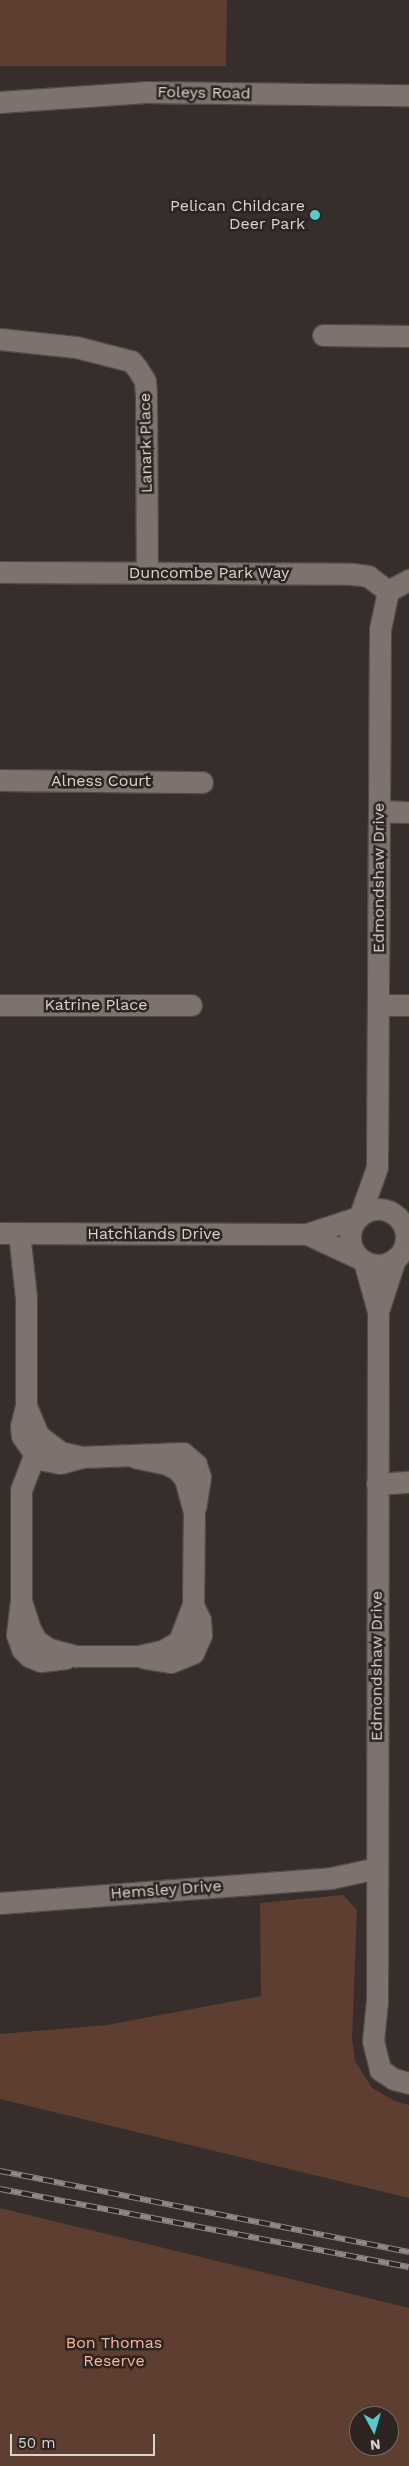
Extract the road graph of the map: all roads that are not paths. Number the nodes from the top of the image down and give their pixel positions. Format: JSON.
{"nodes":[{"id":1,"x":409,"y":95,"type":"edge"},
{"id":2,"x":0,"y":102,"type":"edge"},
{"id":3,"x":323,"y":334,"type":"dead end"},
{"id":4,"x":409,"y":336,"type":"edge"},
{"id":5,"x":0,"y":339,"type":"edge"},
{"id":6,"x":0,"y":572,"type":"edge"},
{"id":7,"x":147,"y":573,"type":"junction"},
{"id":8,"x":409,"y":580,"type":"edge"},
{"id":9,"x":388,"y":591,"type":"junction"},
{"id":10,"x":0,"y":780,"type":"edge"},
{"id":11,"x":202,"y":782,"type":"dead end"},
{"id":12,"x":379,"y":811,"type":"junction"},
{"id":13,"x":409,"y":812,"type":"edge"},
{"id":14,"x":0,"y":1005,"type":"edge"},
{"id":15,"x":380,"y":1005,"type":"junction"},
{"id":16,"x":409,"y":1005,"type":"edge"},
{"id":17,"x":191,"y":1006,"type":"dead end"},
{"id":18,"x":377,"y":1167,"type":"junction"},
{"id":19,"x":358,"y":1217,"type":"junction"},
{"id":20,"x":399,"y":1217,"type":"edge"},
{"id":21,"x":18,"y":1234,"type":"edge"},
{"id":22,"x":307,"y":1234,"type":"junction"},
{"id":23,"x":401,"y":1256,"type":"edge"},
{"id":24,"x":362,"y":1260,"type":"junction"},
{"id":25,"x":378,"y":1311,"type":"junction"},
{"id":26,"x":41,"y":1454,"type":"junction"},
{"id":27,"x":409,"y":1471,"type":"edge"},
{"id":28,"x":377,"y":1477,"type":"junction"},
{"id":29,"x":409,"y":1482,"type":"edge"},
{"id":30,"x":376,"y":1876,"type":"junction"},
{"id":31,"x":0,"y":1903,"type":"edge"},
{"id":32,"x":386,"y":2065,"type":"junction"},
{"id":33,"x":409,"y":2074,"type":"edge"},
{"id":34,"x":409,"y":2083,"type":"edge"}],
"edges":[{"from":1,"to":2,"type":"street","name":"Foleys Road"},
{"from":3,"to":4,"type":"street"},
{"from":5,"to":7,"type":"street","name":"Lanark Place"},
{"from":6,"to":7,"type":"street","name":"Duncombe Park Way"},
{"from":7,"to":9,"type":"street","name":"Duncombe Park Way"},
{"from":8,"to":9,"type":"street"},
{"from":9,"to":12,"type":"street","name":"Edmondshaw Drive"},
{"from":10,"to":11,"type":"street","name":"Alness Court"},
{"from":12,"to":13,"type":"street"},
{"from":12,"to":15,"type":"street","name":"Edmondshaw Drive"},
{"from":14,"to":17,"type":"street","name":"Katrine Place"},
{"from":15,"to":16,"type":"street"},
{"from":15,"to":18,"type":"street","name":"Edmondshaw Drive"},
{"from":18,"to":19,"type":"street","name":"Edmondshaw Drive"},
{"from":18,"to":20,"type":"street","name":"Edmondshaw Drive"},
{"from":19,"to":20,"type":"street"},
{"from":19,"to":22,"type":"street","name":"Hatchlands Drive"},
{"from":19,"to":24,"type":"street"},
{"from":20,"to":23,"type":"street"},
{"from":21,"to":22,"type":"street","name":"Hatchlands Drive"},
{"from":21,"to":26,"type":"street"},
{"from":22,"to":24,"type":"street","name":"Hatchlands Drive"},
{"from":23,"to":24,"type":"street"},
{"from":23,"to":25,"type":"street","name":"Edmondshaw Drive"},
{"from":24,"to":25,"type":"street","name":"Edmondshaw Drive"},
{"from":25,"to":28,"type":"street","name":"Edmondshaw Drive"},
{"from":26,"to":26,"type":"street"},
{"from":27,"to":28,"type":"street"},
{"from":28,"to":29,"type":"street"},
{"from":28,"to":30,"type":"street","name":"Edmondshaw Drive"},
{"from":30,"to":31,"type":"street","name":"Hemsley Drive"},
{"from":30,"to":32,"type":"street","name":"Edmondshaw Drive"},
{"from":32,"to":33,"type":"street"},
{"from":32,"to":34,"type":"street"}]}
